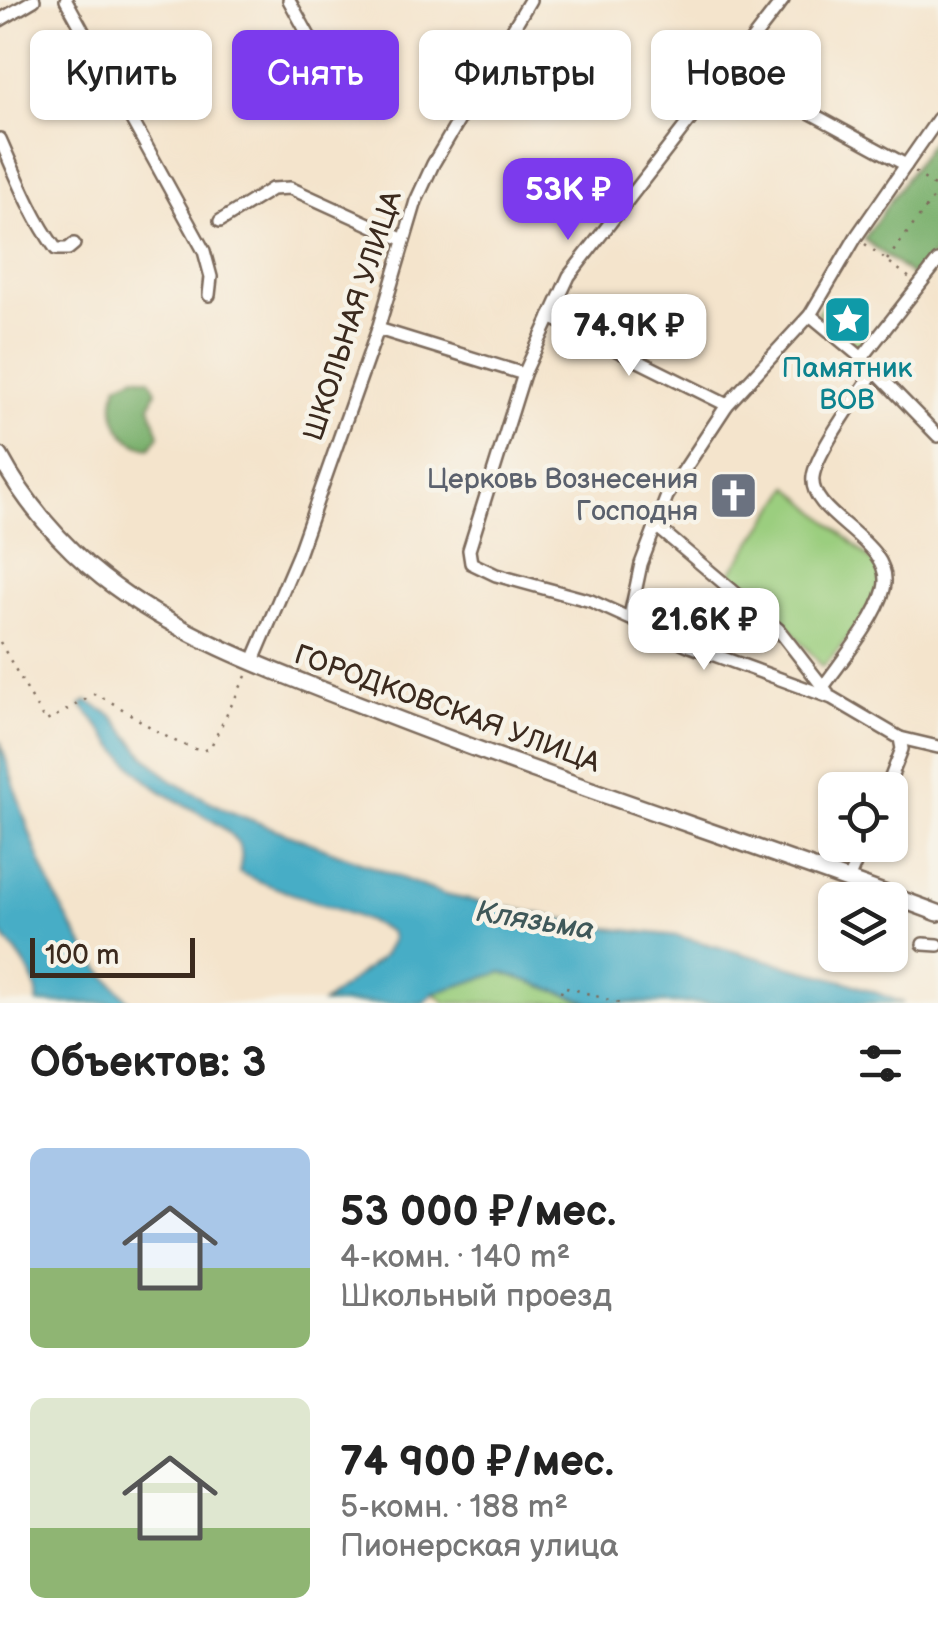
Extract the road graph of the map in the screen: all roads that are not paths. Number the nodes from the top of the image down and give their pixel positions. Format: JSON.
{"nodes":[{"id":1,"x":34,"y":0,"type":"edge"},
{"id":2,"x":66,"y":0,"type":"edge"},
{"id":3,"x":288,"y":0,"type":"edge"},
{"id":4,"x":530,"y":0,"type":"edge"},
{"id":5,"x":784,"y":0,"type":"edge"},
{"id":6,"x":0,"y":20,"type":"edge"},
{"id":7,"x":305,"y":30,"type":"edge"},
{"id":8,"x":761,"y":30,"type":"edge"},
{"id":9,"x":821,"y":119,"type":"edge"},
{"id":10,"x":938,"y":119,"type":"edge"},
{"id":11,"x":690,"y":120,"type":"edge"},
{"id":12,"x":0,"y":139,"type":"edge"},
{"id":13,"x":906,"y":165,"type":"junction"},
{"id":14,"x":220,"y":222,"type":"dead end"},
{"id":15,"x":404,"y":240,"type":"junction"},
{"id":16,"x":74,"y":244,"type":"dead end"},
{"id":17,"x":938,"y":261,"type":"edge"},
{"id":18,"x":209,"y":295,"type":"dead end"},
{"id":19,"x":810,"y":315,"type":"junction"},
{"id":20,"x":550,"y":317,"type":"junction"},
{"id":21,"x":378,"y":329,"type":"junction"},
{"id":22,"x":862,"y":358,"type":"junction"},
{"id":23,"x":874,"y":371,"type":"junction"},
{"id":24,"x":524,"y":374,"type":"junction"},
{"id":25,"x":727,"y":405,"type":"junction"},
{"id":26,"x":938,"y":436,"type":"edge"},
{"id":27,"x":0,"y":456,"type":"edge"},
{"id":28,"x":655,"y":525,"type":"junction"},
{"id":29,"x":630,"y":616,"type":"junction"},
{"id":30,"x":252,"y":662,"type":"junction"},
{"id":31,"x":823,"y":687,"type":"junction"},
{"id":32,"x":832,"y":698,"type":"junction"},
{"id":33,"x":900,"y":738,"type":"junction"},
{"id":34,"x":938,"y":747,"type":"edge"},
{"id":35,"x":893,"y":772,"type":"edge"},
{"id":36,"x":856,"y":862,"type":"edge"},
{"id":37,"x":848,"y":880,"type":"junction"},
{"id":38,"x":938,"y":913,"type":"edge"},
{"id":39,"x":922,"y":944,"type":"dead end"},
{"id":40,"x":938,"y":945,"type":"edge"}],
"edges":[{"from":1,"to":6,"type":"street"},
{"from":2,"to":18,"type":"street"},
{"from":3,"to":7,"type":"street"},
{"from":4,"to":15,"type":"street","name":"ШКОЛЬНАЯ УЛИЦА"},
{"from":5,"to":8,"type":"street"},
{"from":9,"to":13,"type":"street"},
{"from":10,"to":13,"type":"street"},
{"from":11,"to":20,"type":"street"},
{"from":12,"to":16,"type":"street"},
{"from":13,"to":19,"type":"street"},
{"from":14,"to":15,"type":"street"},
{"from":15,"to":21,"type":"street","name":"ШКОЛЬНАЯ УЛИЦА"},
{"from":17,"to":22,"type":"street"},
{"from":19,"to":22,"type":"street"},
{"from":19,"to":25,"type":"street"},
{"from":20,"to":24,"type":"street"},
{"from":20,"to":25,"type":"street"},
{"from":21,"to":24,"type":"street"},
{"from":21,"to":30,"type":"street","name":"ШКОЛЬНАЯ УЛИЦА"},
{"from":22,"to":23,"type":"street"},
{"from":23,"to":26,"type":"street"},
{"from":23,"to":31,"type":"street"},
{"from":24,"to":29,"type":"street"},
{"from":25,"to":28,"type":"street"},
{"from":27,"to":30,"type":"main road","name":"ГОРОДКОВСКАЯ УЛИЦА"},
{"from":28,"to":29,"type":"street"},
{"from":28,"to":31,"type":"street"},
{"from":29,"to":32,"type":"street"},
{"from":30,"to":37,"type":"main road","name":"ГОРОДКОВСКАЯ УЛИЦА"},
{"from":31,"to":32,"type":"street"},
{"from":32,"to":33,"type":"street"},
{"from":33,"to":34,"type":"street"},
{"from":33,"to":35,"type":"street"},
{"from":36,"to":37,"type":"street"},
{"from":37,"to":38,"type":"main road","name":"ГОРОДКОВСКАЯ УЛИЦА"},
{"from":39,"to":40,"type":"street"}]}
